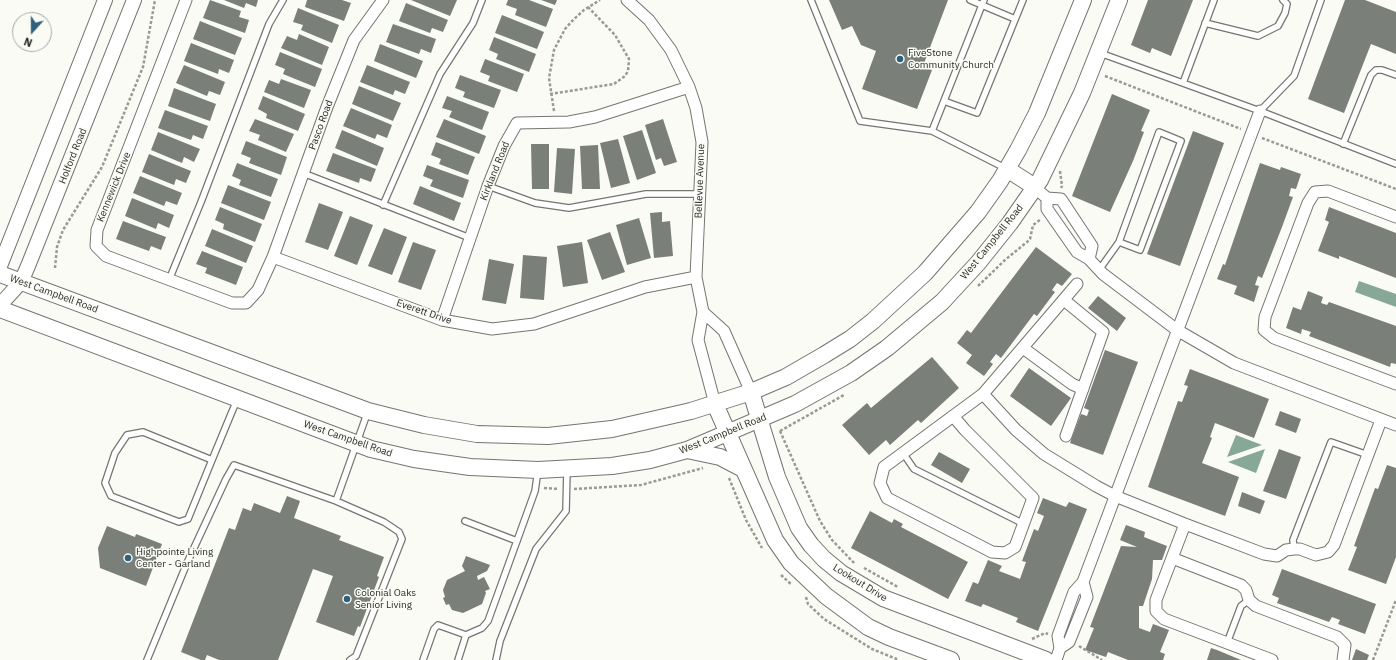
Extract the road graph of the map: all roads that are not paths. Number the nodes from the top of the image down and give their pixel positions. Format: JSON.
{"nodes":[{"id":1,"x":105,"y":0,"type":"edge"},
{"id":2,"x":134,"y":0,"type":"edge"},
{"id":3,"x":186,"y":0,"type":"edge"},
{"id":4,"x":283,"y":0,"type":"edge"},
{"id":5,"x":383,"y":0,"type":"edge"},
{"id":6,"x":482,"y":0,"type":"edge"},
{"id":7,"x":627,"y":0,"type":"edge"},
{"id":8,"x":811,"y":0,"type":"edge"},
{"id":9,"x":970,"y":0,"type":"edge"},
{"id":10,"x":1023,"y":0,"type":"edge"},
{"id":11,"x":1083,"y":0,"type":"edge"},
{"id":12,"x":1119,"y":0,"type":"edge"},
{"id":13,"x":1214,"y":0,"type":"edge"},
{"id":14,"x":1283,"y":0,"type":"edge"},
{"id":15,"x":1321,"y":0,"type":"edge"},
{"id":16,"x":982,"y":3,"type":"edge"},
{"id":17,"x":1015,"y":19,"type":"junction"},
{"id":18,"x":1205,"y":23,"type":"junction"},
{"id":19,"x":1098,"y":52,"type":"junction"},
{"id":20,"x":1396,"y":75,"type":"edge"},
{"id":21,"x":1182,"y":83,"type":"junction"},
{"id":22,"x":689,"y":87,"type":"junction"},
{"id":23,"x":944,"y":101,"type":"junction"},
{"id":24,"x":1260,"y":111,"type":"junction"},
{"id":25,"x":932,"y":131,"type":"junction"},
{"id":26,"x":1343,"y":144,"type":"junction"},
{"id":27,"x":1396,"y":165,"type":"edge"},
{"id":28,"x":1007,"y":169,"type":"junction"},
{"id":29,"x":303,"y":173,"type":"junction"},
{"id":30,"x":488,"y":186,"type":"junction"},
{"id":31,"x":1035,"y":187,"type":"junction"},
{"id":32,"x":700,"y":194,"type":"junction"},
{"id":33,"x":1047,"y":198,"type":"junction"},
{"id":34,"x":383,"y":204,"type":"junction"},
{"id":35,"x":1071,"y":214,"type":"junction"},
{"id":36,"x":1396,"y":217,"type":"edge"},
{"id":37,"x":1057,"y":224,"type":"junction"},
{"id":38,"x":470,"y":238,"type":"junction"},
{"id":39,"x":1119,"y":242,"type":"junction"},
{"id":40,"x":273,"y":256,"type":"junction"},
{"id":41,"x":1089,"y":259,"type":"junction"},
{"id":42,"x":0,"y":266,"type":"edge"},
{"id":43,"x":1098,"y":270,"type":"junction"},
{"id":44,"x":0,"y":274,"type":"edge"},
{"id":45,"x":696,"y":277,"type":"junction"},
{"id":46,"x":169,"y":280,"type":"junction"},
{"id":47,"x":21,"y":282,"type":"junction"},
{"id":48,"x":1077,"y":284,"type":"dead end"},
{"id":49,"x":1064,"y":300,"type":"junction"},
{"id":50,"x":246,"y":303,"type":"joint"},
{"id":51,"x":0,"y":305,"type":"edge"},
{"id":52,"x":0,"y":310,"type":"edge"},
{"id":53,"x":702,"y":312,"type":"junction"},
{"id":54,"x":442,"y":320,"type":"junction"},
{"id":55,"x":1177,"y":330,"type":"junction"},
{"id":56,"x":1023,"y":348,"type":"junction"},
{"id":57,"x":1396,"y":384,"type":"edge"},
{"id":58,"x":1083,"y":389,"type":"junction"},
{"id":59,"x":751,"y":392,"type":"junction"},
{"id":60,"x":983,"y":394,"type":"junction"},
{"id":61,"x":237,"y":399,"type":"junction"},
{"id":62,"x":715,"y":404,"type":"junction"},
{"id":63,"x":368,"y":411,"type":"junction"},
{"id":64,"x":953,"y":416,"type":"junction"},
{"id":65,"x":758,"y":420,"type":"junction"},
{"id":66,"x":1381,"y":420,"type":"junction"},
{"id":67,"x":1396,"y":425,"type":"edge"},
{"id":68,"x":727,"y":434,"type":"junction"},
{"id":69,"x":1066,"y":436,"type":"dead end"},
{"id":70,"x":356,"y":443,"type":"junction"},
{"id":71,"x":687,"y":450,"type":"junction"},
{"id":72,"x":903,"y":453,"type":"junction"},
{"id":73,"x":1368,"y":455,"type":"junction"},
{"id":74,"x":212,"y":460,"type":"junction"},
{"id":75,"x":567,"y":469,"type":"junction"},
{"id":76,"x":743,"y":469,"type":"junction"},
{"id":77,"x":538,"y":470,"type":"junction"},
{"id":78,"x":1115,"y":496,"type":"junction"},
{"id":79,"x":336,"y":501,"type":"junction"},
{"id":80,"x":465,"y":521,"type":"dead end"},
{"id":81,"x":1024,"y":524,"type":"junction"},
{"id":82,"x":1185,"y":524,"type":"junction"},
{"id":83,"x":517,"y":541,"type":"junction"},
{"id":84,"x":1294,"y":549,"type":"junction"},
{"id":85,"x":1172,"y":558,"type":"junction"},
{"id":86,"x":1249,"y":600,"type":"junction"},
{"id":87,"x":466,"y":635,"type":"junction"},
{"id":88,"x":1227,"y":643,"type":"junction"},
{"id":89,"x":147,"y":660,"type":"edge"},
{"id":90,"x":350,"y":660,"type":"edge"},
{"id":91,"x":423,"y":660,"type":"edge"},
{"id":92,"x":458,"y":660,"type":"edge"},
{"id":93,"x":496,"y":660,"type":"edge"},
{"id":94,"x":951,"y":660,"type":"edge"},
{"id":95,"x":1046,"y":660,"type":"edge"},
{"id":96,"x":1056,"y":660,"type":"edge"},
{"id":97,"x":1272,"y":660,"type":"edge"},
{"id":98,"x":1343,"y":660,"type":"edge"}],
"edges":[{"from":1,"to":42,"type":"street"},
{"from":2,"to":47,"type":"street","name":"Holford Road"},
{"from":3,"to":46,"type":"street","name":"Kennewick Drive"},
{"from":4,"to":46,"type":"lane"},
{"from":5,"to":29,"type":"street","name":"Pasco Road"},
{"from":6,"to":34,"type":"lane"},
{"from":7,"to":22,"type":"street","name":"Bellevue Avenue"},
{"from":8,"to":25,"type":"lane"},
{"from":9,"to":16,"type":"lane"},
{"from":10,"to":17,"type":"lane"},
{"from":11,"to":28,"type":"main road","name":"West Campbell Road"},
{"from":12,"to":19,"type":"main road","name":"West Campbell Road"},
{"from":13,"to":18,"type":"lane"},
{"from":14,"to":18,"type":"lane"},
{"from":15,"to":24,"type":"lane"},
{"from":16,"to":17,"type":"lane"},
{"from":16,"to":23,"type":"lane"},
{"from":17,"to":23,"type":"lane"},
{"from":18,"to":21,"type":"lane"},
{"from":19,"to":21,"type":"lane"},
{"from":19,"to":31,"type":"main road","name":"West Campbell Road"},
{"from":20,"to":26,"type":"lane"},
{"from":21,"to":24,"type":"lane"},
{"from":22,"to":30,"type":"street","name":"Kirkland Road"},
{"from":22,"to":32,"type":"street","name":"Bellevue Avenue"},
{"from":23,"to":25,"type":"lane"},
{"from":24,"to":26,"type":"lane"},
{"from":24,"to":55,"type":"street"},
{"from":25,"to":28,"type":"lane"},
{"from":26,"to":27,"type":"lane"},
{"from":28,"to":31,"type":"main road"},
{"from":28,"to":59,"type":"main road","name":"West Campbell Road"},
{"from":29,"to":34,"type":"lane"},
{"from":29,"to":40,"type":"street","name":"Pasco Road"},
{"from":30,"to":32,"type":"lane"},
{"from":30,"to":38,"type":"street","name":"Kirkland Road"},
{"from":31,"to":33,"type":"street"},
{"from":31,"to":65,"type":"main road","name":"West Campbell Road"},
{"from":32,"to":45,"type":"street","name":"Bellevue Avenue"},
{"from":33,"to":35,"type":"street"},
{"from":33,"to":37,"type":"street"},
{"from":34,"to":38,"type":"lane"},
{"from":35,"to":37,"type":"street"},
{"from":35,"to":41,"type":"street"},
{"from":36,"to":57,"type":"street"},
{"from":37,"to":41,"type":"street"},
{"from":38,"to":54,"type":"street","name":"Kirkland Road"},
{"from":39,"to":39,"type":"lane"},
{"from":39,"to":43,"type":"lane"},
{"from":40,"to":50,"type":"street","name":"Pasco Road"},
{"from":40,"to":54,"type":"street","name":"Everett Drive"},
{"from":41,"to":43,"type":"street"},
{"from":43,"to":55,"type":"street"},
{"from":44,"to":47,"type":"main road","name":"West Campbell Road"},
{"from":45,"to":53,"type":"street","name":"Bellevue Avenue"},
{"from":45,"to":54,"type":"street","name":"Everett Drive"},
{"from":46,"to":50,"type":"street","name":"Kennewick Drive"},
{"from":47,"to":51,"type":"street","name":"Holford Road"},
{"from":47,"to":63,"type":"main road","name":"West Campbell Road"},
{"from":48,"to":49,"type":"street"},
{"from":49,"to":56,"type":"street"},
{"from":49,"to":58,"type":"street"},
{"from":52,"to":61,"type":"main road","name":"West Campbell Road"},
{"from":53,"to":59,"type":"street"},
{"from":53,"to":62,"type":"street","name":"Bellevue Avenue"},
{"from":55,"to":66,"type":"street"},
{"from":55,"to":78,"type":"street"},
{"from":56,"to":58,"type":"street"},
{"from":56,"to":60,"type":"street"},
{"from":58,"to":69,"type":"street"},
{"from":59,"to":62,"type":"main road","name":"West Campbell Road"},
{"from":59,"to":65,"type":"main road","name":"Lookout Drive"},
{"from":60,"to":64,"type":"street"},
{"from":60,"to":78,"type":"street"},
{"from":61,"to":70,"type":"main road","name":"West Campbell Road"},
{"from":61,"to":74,"type":"lane"},
{"from":62,"to":63,"type":"main road","name":"West Campbell Road"},
{"from":62,"to":68,"type":"main road"},
{"from":63,"to":70,"type":"lane"},
{"from":64,"to":72,"type":"street"},
{"from":64,"to":81,"type":"street"},
{"from":65,"to":68,"type":"main road","name":"West Campbell Road"},
{"from":65,"to":95,"type":"main road","name":"Lookout Drive"},
{"from":66,"to":67,"type":"street"},
{"from":66,"to":73,"type":"street"},
{"from":68,"to":71,"type":"main road","name":"West Campbell Road"},
{"from":68,"to":76,"type":"main road"},
{"from":70,"to":77,"type":"main road","name":"West Campbell Road"},
{"from":70,"to":79,"type":"lane"},
{"from":71,"to":75,"type":"main road","name":"West Campbell Road"},
{"from":71,"to":76,"type":"main road"},
{"from":72,"to":81,"type":"lane"},
{"from":72,"to":81,"type":"street"},
{"from":73,"to":84,"type":"street"},
{"from":73,"to":84,"type":"lane"},
{"from":74,"to":74,"type":"lane"},
{"from":75,"to":77,"type":"main road","name":"West Campbell Road"},
{"from":75,"to":93,"type":"lane"},
{"from":76,"to":94,"type":"main road"},
{"from":77,"to":83,"type":"lane"},
{"from":78,"to":82,"type":"street"},
{"from":78,"to":96,"type":"street"},
{"from":79,"to":89,"type":"lane"},
{"from":79,"to":90,"type":"lane"},
{"from":80,"to":83,"type":"lane"},
{"from":82,"to":84,"type":"street"},
{"from":82,"to":85,"type":"street"},
{"from":83,"to":87,"type":"lane"},
{"from":85,"to":86,"type":"street"},
{"from":85,"to":88,"type":"street"},
{"from":86,"to":88,"type":"lane"},
{"from":86,"to":98,"type":"street"},
{"from":87,"to":91,"type":"lane"},
{"from":87,"to":92,"type":"lane"},
{"from":88,"to":97,"type":"street"}]}
